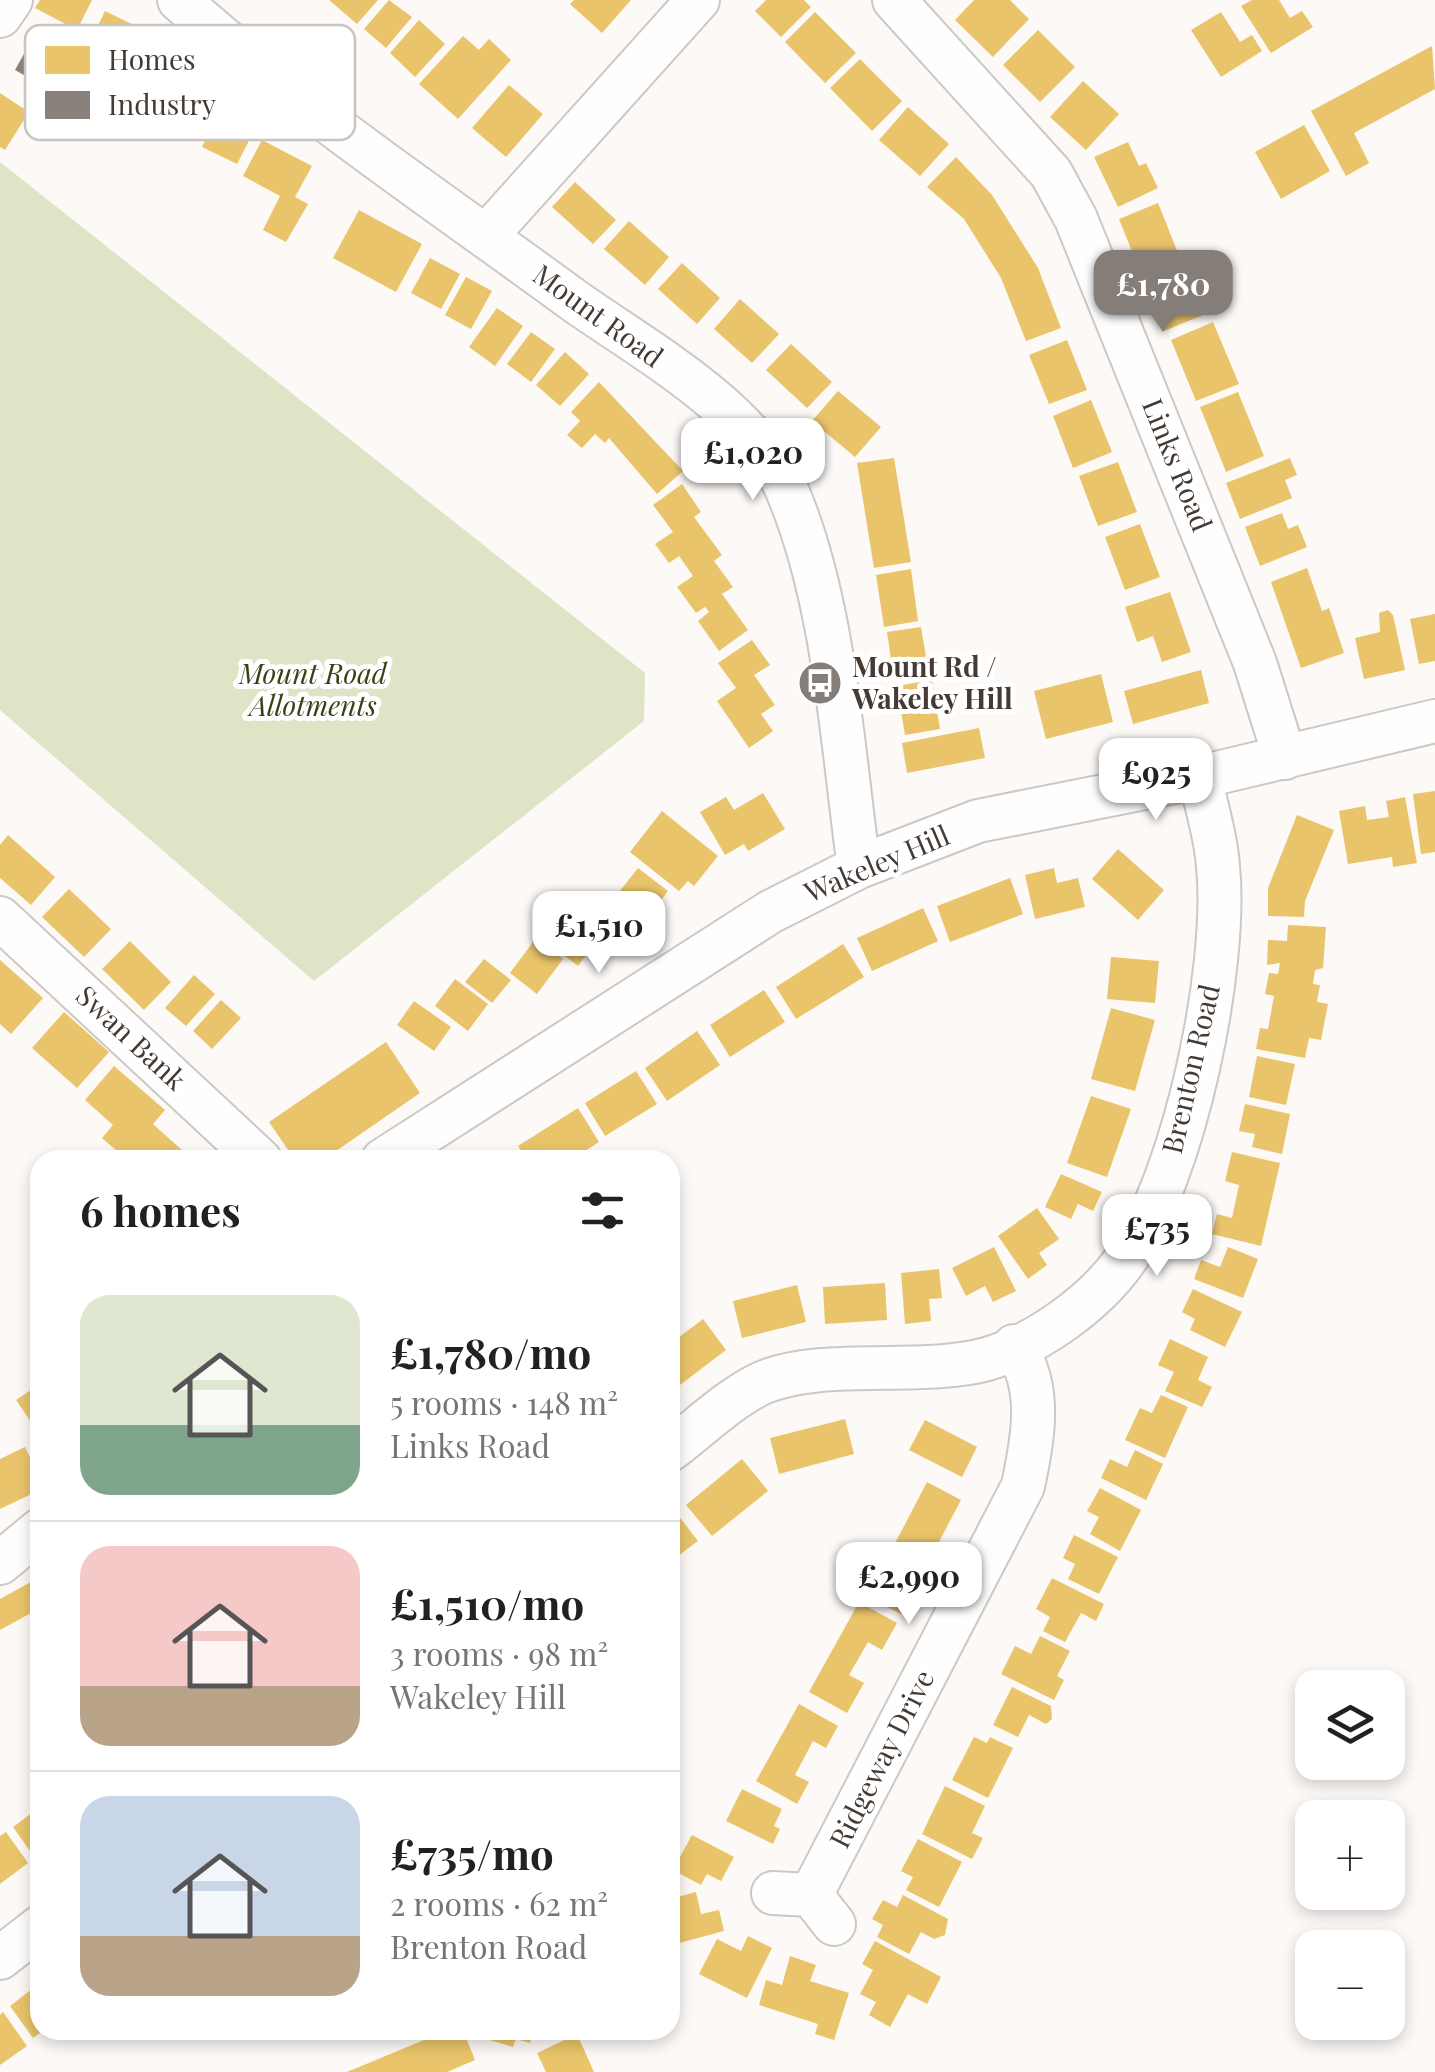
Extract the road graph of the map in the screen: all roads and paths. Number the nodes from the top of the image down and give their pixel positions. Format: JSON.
{"nodes":[{"id":1,"x":11,"y":0,"type":"edge"},
{"id":2,"x":179,"y":0,"type":"edge"},
{"id":3,"x":698,"y":0,"type":"edge"},
{"id":4,"x":894,"y":0,"type":"edge"},
{"id":5,"x":0,"y":16,"type":"edge"},
{"id":6,"x":211,"y":25,"type":"edge"},
{"id":7,"x":355,"y":139,"type":"edge"},
{"id":8,"x":486,"y":236,"type":"junction"},
{"id":9,"x":1435,"y":721,"type":"edge"},
{"id":10,"x":1285,"y":758,"type":"junction"},
{"id":11,"x":1200,"y":777,"type":"junction"},
{"id":12,"x":859,"y":868,"type":"junction"},
{"id":13,"x":0,"y":918,"type":"edge"},
{"id":14,"x":249,"y":1150,"type":"edge"},
{"id":15,"x":398,"y":1150,"type":"edge"},
{"id":16,"x":1014,"y":1346,"type":"junction"},
{"id":17,"x":680,"y":1443,"type":"edge"},
{"id":18,"x":30,"y":1538,"type":"edge"},
{"id":19,"x":0,"y":1563,"type":"edge"},
{"id":20,"x":806,"y":1904,"type":"dead end"},
{"id":21,"x":30,"y":1935,"type":"edge"},
{"id":22,"x":0,"y":1958,"type":"edge"}],
"edges":[{"from":1,"to":5,"type":"street"},
{"from":2,"to":6,"type":"street","name":"Mount Road"},
{"from":3,"to":8,"type":"street"},
{"from":4,"to":10,"type":"street","name":"Links Road"},
{"from":7,"to":8,"type":"street","name":"Mount Road"},
{"from":8,"to":12,"type":"street","name":"Mount Road"},
{"from":9,"to":10,"type":"street","name":"Wakeley Hill"},
{"from":10,"to":11,"type":"street","name":"Wakeley Hill"},
{"from":11,"to":12,"type":"street","name":"Wakeley Hill"},
{"from":11,"to":16,"type":"street","name":"Brenton Road"},
{"from":12,"to":15,"type":"street","name":"Wakeley Hill"},
{"from":13,"to":14,"type":"street","name":"Swan Bank"},
{"from":16,"to":17,"type":"street","name":"Brenton Road"},
{"from":16,"to":20,"type":"street","name":"Ridgeway Drive"},
{"from":18,"to":19,"type":"street"},
{"from":21,"to":22,"type":"street"}]}
